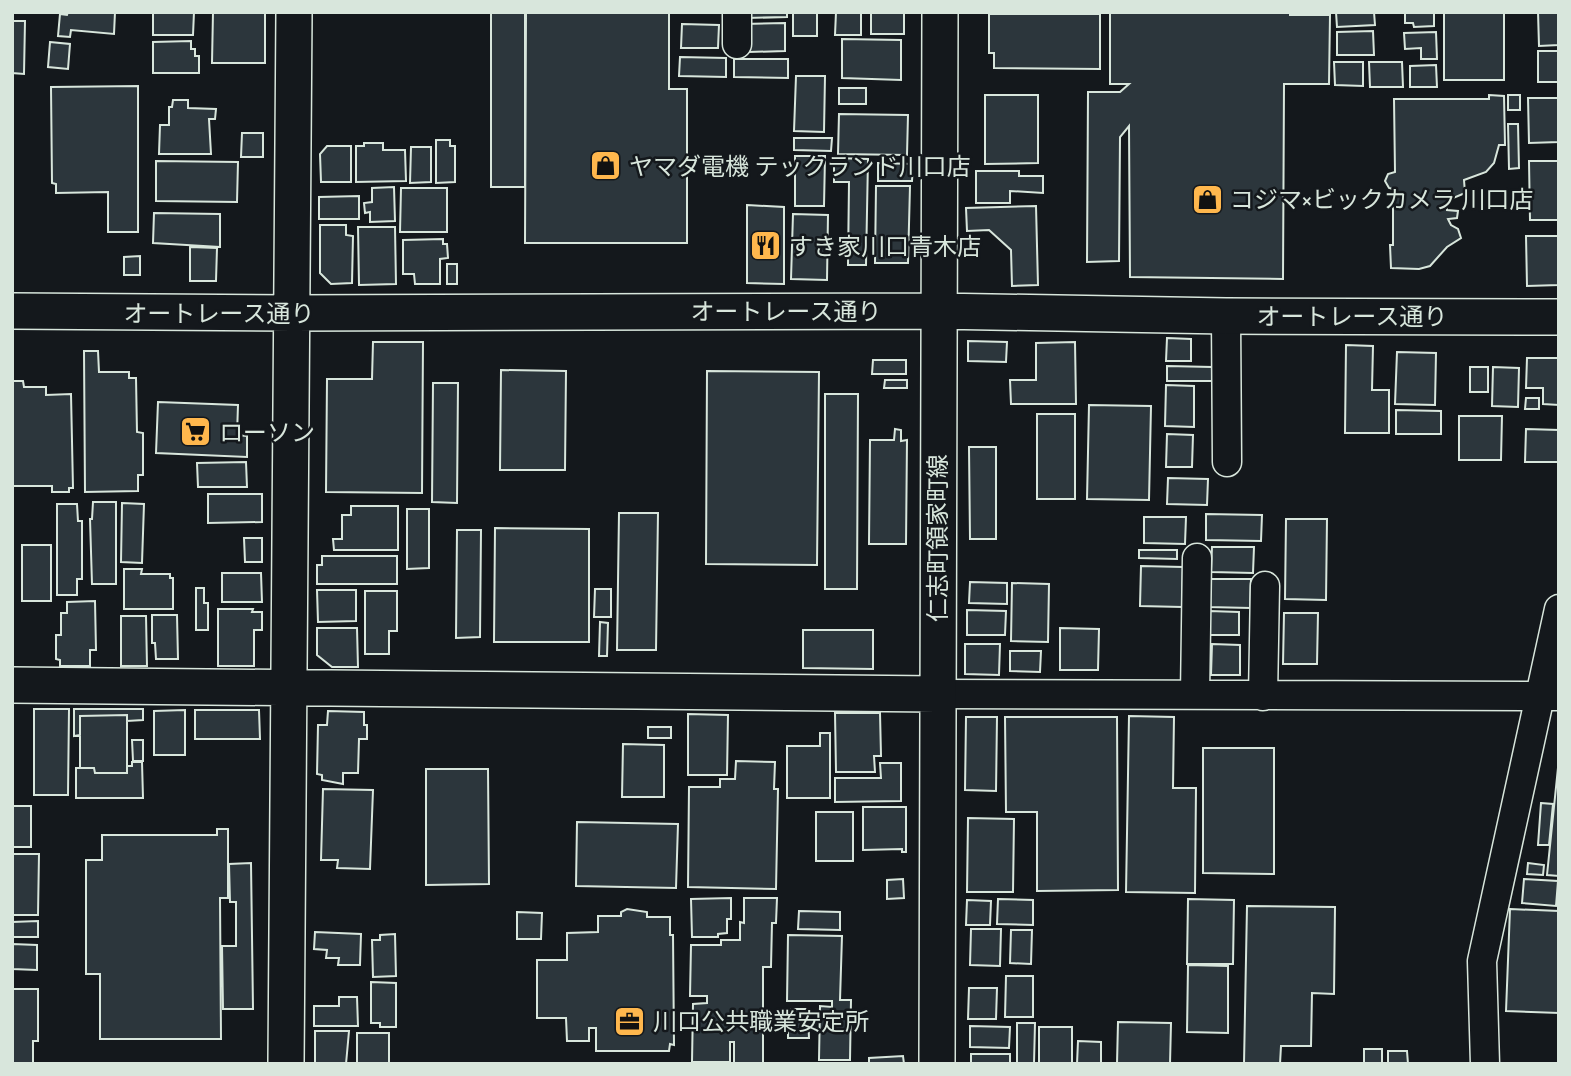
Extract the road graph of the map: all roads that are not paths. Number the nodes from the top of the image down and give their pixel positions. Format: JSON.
{"nodes":[{"id":1,"x":294,"y":12,"type":"edge"},
{"id":2,"x":737,"y":12,"type":"edge"},
{"id":3,"x":940,"y":12,"type":"edge"},
{"id":4,"x":737,"y":44,"type":"dead end"},
{"id":5,"x":12,"y":311,"type":"edge"},
{"id":6,"x":937,"y":311,"type":"junction"},
{"id":7,"x":292,"y":313,"type":"junction"},
{"id":8,"x":1226,"y":316,"type":"junction"},
{"id":9,"x":1559,"y":317,"type":"edge"},
{"id":10,"x":1227,"y":461,"type":"dead end"},
{"id":11,"x":1197,"y":558,"type":"dead end"},
{"id":12,"x":1265,"y":586,"type":"dead end"},
{"id":13,"x":1559,"y":609,"type":"edge"},
{"id":14,"x":12,"y":685,"type":"edge"},
{"id":15,"x":289,"y":687,"type":"junction"},
{"id":16,"x":936,"y":694,"type":"junction"},
{"id":17,"x":1195,"y":695,"type":"junction"},
{"id":18,"x":1263,"y":695,"type":"junction"},
{"id":19,"x":1549,"y":696,"type":"edge"},
{"id":20,"x":286,"y":1064,"type":"edge"},
{"id":21,"x":937,"y":1064,"type":"edge"},
{"id":22,"x":1485,"y":1064,"type":"edge"}],
"edges":[{"from":1,"to":7,"type":"street"},
{"from":2,"to":4,"type":"street"},
{"from":3,"to":6,"type":"street","name":"仁志町領家町線"},
{"from":5,"to":7,"type":"street","name":"オートレース通り"},
{"from":6,"to":7,"type":"street","name":"オートレース通り"},
{"from":6,"to":8,"type":"street","name":"オートレース通り"},
{"from":6,"to":16,"type":"street","name":"仁志町領家町線"},
{"from":7,"to":15,"type":"street"},
{"from":8,"to":9,"type":"street","name":"オートレース通り"},
{"from":8,"to":10,"type":"street"},
{"from":11,"to":17,"type":"street"},
{"from":12,"to":18,"type":"street"},
{"from":13,"to":19,"type":"street"},
{"from":14,"to":15,"type":"street"},
{"from":15,"to":16,"type":"street"},
{"from":15,"to":20,"type":"street"},
{"from":16,"to":17,"type":"street"},
{"from":16,"to":21,"type":"street","name":"仁志町領家町線"},
{"from":17,"to":18,"type":"street"},
{"from":18,"to":19,"type":"street"},
{"from":19,"to":22,"type":"street"}]}
